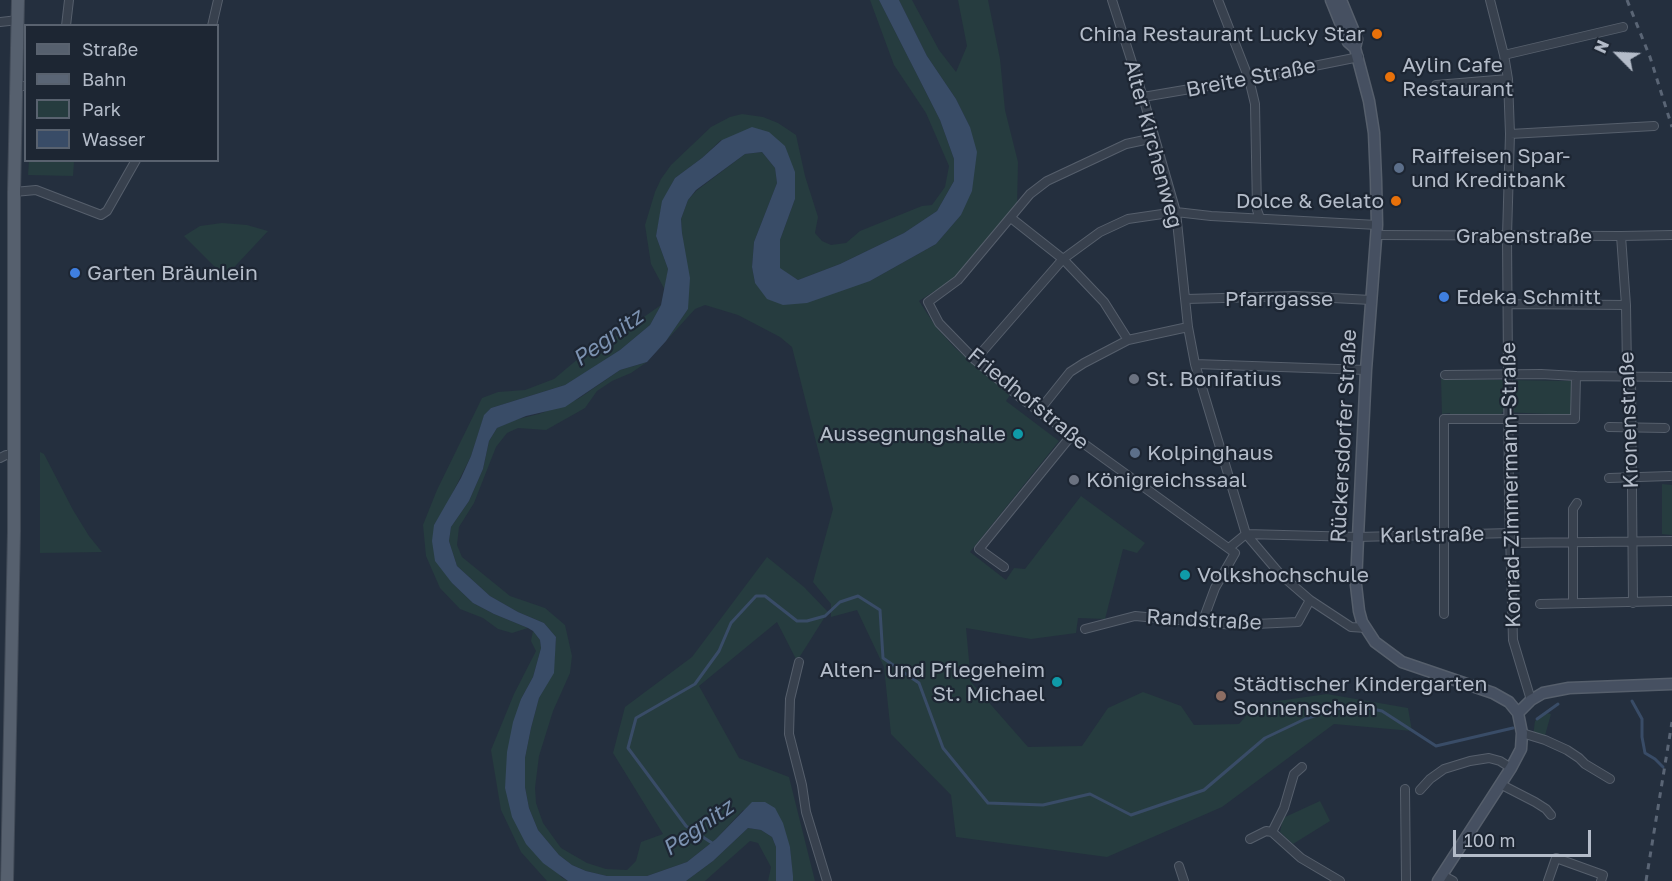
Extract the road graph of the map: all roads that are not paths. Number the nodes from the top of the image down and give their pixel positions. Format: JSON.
{"nodes":[{"id":1,"x":18,"y":0,"type":"edge"},
{"id":2,"x":69,"y":0,"type":"edge"},
{"id":3,"x":218,"y":0,"type":"edge"},
{"id":4,"x":1112,"y":0,"type":"edge"},
{"id":5,"x":1218,"y":0,"type":"edge"},
{"id":6,"x":1331,"y":0,"type":"edge"},
{"id":7,"x":1341,"y":0,"type":"edge"},
{"id":8,"x":1491,"y":0,"type":"edge"},
{"id":9,"x":18,"y":20,"type":"junction"},
{"id":10,"x":0,"y":22,"type":"edge"},
{"id":11,"x":66,"y":24,"type":"edge"},
{"id":12,"x":212,"y":24,"type":"edge"},
{"id":13,"x":1623,"y":27,"type":"dead end"},
{"id":14,"x":1357,"y":52,"type":"junction"},
{"id":15,"x":1504,"y":55,"type":"junction"},
{"id":16,"x":1249,"y":79,"type":"junction"},
{"id":17,"x":1508,"y":79,"type":"junction"},
{"id":18,"x":1436,"y":85,"type":"dead end"},
{"id":19,"x":21,"y":86,"type":"edge"},
{"id":20,"x":1143,"y":97,"type":"junction"},
{"id":21,"x":1654,"y":126,"type":"dead end"},
{"id":22,"x":1510,"y":134,"type":"junction"},
{"id":23,"x":1154,"y":138,"type":"junction"},
{"id":24,"x":135,"y":162,"type":"edge"},
{"id":25,"x":14,"y":192,"type":"junction"},
{"id":26,"x":1176,"y":212,"type":"junction"},
{"id":27,"x":1011,"y":218,"type":"junction"},
{"id":28,"x":1260,"y":218,"type":"junction"},
{"id":29,"x":1376,"y":230,"type":"junction"},
{"id":30,"x":1672,"y":235,"type":"edge"},
{"id":31,"x":1507,"y":236,"type":"junction"},
{"id":32,"x":1621,"y":236,"type":"junction"},
{"id":33,"x":1063,"y":259,"type":"junction"},
{"id":34,"x":1186,"y":299,"type":"junction"},
{"id":35,"x":1371,"y":300,"type":"junction"},
{"id":36,"x":1509,"y":304,"type":"junction"},
{"id":37,"x":1626,"y":306,"type":"junction"},
{"id":38,"x":1188,"y":327,"type":"junction"},
{"id":39,"x":1128,"y":340,"type":"junction"},
{"id":40,"x":975,"y":360,"type":"junction"},
{"id":41,"x":1195,"y":364,"type":"junction"},
{"id":42,"x":1366,"y":370,"type":"junction"},
{"id":43,"x":1446,"y":375,"type":"dead end"},
{"id":44,"x":1509,"y":375,"type":"junction"},
{"id":45,"x":1576,"y":376,"type":"junction"},
{"id":46,"x":1631,"y":377,"type":"junction"},
{"id":47,"x":1672,"y":377,"type":"edge"},
{"id":48,"x":1038,"y":412,"type":"junction"},
{"id":49,"x":1509,"y":420,"type":"junction"},
{"id":50,"x":1609,"y":427,"type":"dead end"},
{"id":51,"x":1631,"y":428,"type":"junction"},
{"id":52,"x":1665,"y":428,"type":"dead end"},
{"id":53,"x":1071,"y":436,"type":"junction"},
{"id":54,"x":13,"y":455,"type":"junction"},
{"id":55,"x":0,"y":458,"type":"edge"},
{"id":56,"x":1670,"y":476,"type":"dead end"},
{"id":57,"x":1609,"y":478,"type":"dead end"},
{"id":58,"x":1631,"y":478,"type":"junction"},
{"id":59,"x":1577,"y":503,"type":"dead end"},
{"id":60,"x":1246,"y":534,"type":"junction"},
{"id":61,"x":1444,"y":534,"type":"junction"},
{"id":62,"x":1358,"y":537,"type":"junction"},
{"id":63,"x":1510,"y":538,"type":"junction"},
{"id":64,"x":1632,"y":541,"type":"junction"},
{"id":65,"x":1672,"y":541,"type":"edge"},
{"id":66,"x":1573,"y":543,"type":"junction"},
{"id":67,"x":1229,"y":548,"type":"junction"},
{"id":68,"x":1004,"y":567,"type":"dead end"},
{"id":69,"x":1310,"y":600,"type":"junction"},
{"id":70,"x":1671,"y":601,"type":"edge"},
{"id":71,"x":1573,"y":603,"type":"junction"},
{"id":72,"x":1633,"y":603,"type":"junction"},
{"id":73,"x":1540,"y":604,"type":"dead end"},
{"id":74,"x":1444,"y":614,"type":"dead end"},
{"id":75,"x":1202,"y":622,"type":"junction"},
{"id":76,"x":1366,"y":628,"type":"junction"},
{"id":77,"x":1085,"y":629,"type":"dead end"},
{"id":78,"x":799,"y":662,"type":"dead end"},
{"id":79,"x":1672,"y":684,"type":"edge"},
{"id":80,"x":1531,"y":700,"type":"junction"},
{"id":81,"x":1519,"y":717,"type":"junction"},
{"id":82,"x":1522,"y":733,"type":"junction"},
{"id":83,"x":1302,"y":767,"type":"dead end"},
{"id":84,"x":1511,"y":768,"type":"junction"},
{"id":85,"x":1610,"y":779,"type":"dead end"},
{"id":86,"x":1502,"y":785,"type":"junction"},
{"id":87,"x":1404,"y":789,"type":"dead end"},
{"id":88,"x":1420,"y":790,"type":"dead end"},
{"id":89,"x":1551,"y":816,"type":"dead end"},
{"id":90,"x":1272,"y":832,"type":"junction"},
{"id":91,"x":1250,"y":839,"type":"dead end"},
{"id":92,"x":1179,"y":866,"type":"dead end"},
{"id":93,"x":1440,"y":878,"type":"edge"},
{"id":94,"x":7,"y":881,"type":"edge"},
{"id":95,"x":827,"y":881,"type":"edge"},
{"id":96,"x":1184,"y":881,"type":"edge"},
{"id":97,"x":1340,"y":881,"type":"edge"},
{"id":98,"x":1406,"y":881,"type":"edge"},
{"id":99,"x":1453,"y":881,"type":"edge"},
{"id":100,"x":1548,"y":881,"type":"edge"},
{"id":101,"x":1601,"y":881,"type":"edge"}],
"edges":[{"from":1,"to":9,"type":"main road"},
{"from":2,"to":11,"type":"street"},
{"from":3,"to":12,"type":"street"},
{"from":4,"to":20,"type":"street","name":"Alter Kirchenweg"},
{"from":5,"to":16,"type":"street"},
{"from":6,"to":14,"type":"main road","name":"Rückersdorfer Straße"},
{"from":7,"to":14,"type":"main road","name":"Rückersdorfer Straße"},
{"from":8,"to":15,"type":"street","name":"Konrad-Zimmermann-Straße"},
{"from":9,"to":10,"type":"street"},
{"from":9,"to":19,"type":"main road"},
{"from":13,"to":15,"type":"street"},
{"from":14,"to":16,"type":"street","name":"Breite Straße"},
{"from":14,"to":29,"type":"main road","name":"Rückersdorfer Straße"},
{"from":15,"to":17,"type":"street","name":"Konrad-Zimmermann-Straße"},
{"from":16,"to":20,"type":"street","name":"Breite Straße"},
{"from":16,"to":28,"type":"street"},
{"from":17,"to":18,"type":"street"},
{"from":17,"to":22,"type":"street","name":"Konrad-Zimmermann-Straße"},
{"from":19,"to":25,"type":"main road"},
{"from":20,"to":23,"type":"street","name":"Alter Kirchenweg"},
{"from":21,"to":22,"type":"street"},
{"from":22,"to":31,"type":"street","name":"Konrad-Zimmermann-Straße"},
{"from":23,"to":26,"type":"street","name":"Alter Kirchenweg"},
{"from":23,"to":27,"type":"street"},
{"from":24,"to":25,"type":"street"},
{"from":25,"to":54,"type":"main road"},
{"from":26,"to":28,"type":"street","name":"Grabenstraße"},
{"from":26,"to":33,"type":"street","name":"Grabenstraße"},
{"from":26,"to":34,"type":"street","name":"Alter Kirchenweg"},
{"from":27,"to":33,"type":"street"},
{"from":27,"to":40,"type":"street","name":"Friedhofstraße"},
{"from":28,"to":29,"type":"street","name":"Grabenstraße"},
{"from":29,"to":31,"type":"street","name":"Grabenstraße"},
{"from":29,"to":35,"type":"main road","name":"Rückersdorfer Straße"},
{"from":30,"to":32,"type":"street","name":"Grabenstraße"},
{"from":31,"to":32,"type":"street","name":"Grabenstraße"},
{"from":31,"to":36,"type":"street","name":"Konrad-Zimmermann-Straße"},
{"from":32,"to":37,"type":"street","name":"Kronenstraße"},
{"from":33,"to":39,"type":"street"},
{"from":33,"to":40,"type":"street","name":"Grabenstraße"},
{"from":34,"to":35,"type":"street","name":"Pfarrgasse"},
{"from":34,"to":38,"type":"street","name":"Alter Kirchenweg"},
{"from":35,"to":42,"type":"main road","name":"Rückersdorfer Straße"},
{"from":36,"to":37,"type":"street"},
{"from":36,"to":44,"type":"street","name":"Konrad-Zimmermann-Straße"},
{"from":37,"to":46,"type":"street","name":"Kronenstraße"},
{"from":38,"to":39,"type":"street"},
{"from":38,"to":41,"type":"street","name":"Alter Kirchenweg"},
{"from":39,"to":48,"type":"street"},
{"from":40,"to":48,"type":"street","name":"Friedhofstraße"},
{"from":41,"to":42,"type":"street"},
{"from":41,"to":60,"type":"street","name":"Alter Kirchenweg"},
{"from":42,"to":62,"type":"main road","name":"Rückersdorfer Straße"},
{"from":43,"to":44,"type":"street"},
{"from":44,"to":45,"type":"street"},
{"from":44,"to":49,"type":"street","name":"Konrad-Zimmermann-Straße"},
{"from":45,"to":46,"type":"street"},
{"from":45,"to":49,"type":"street"},
{"from":46,"to":47,"type":"street"},
{"from":46,"to":51,"type":"street","name":"Kronenstraße"},
{"from":48,"to":53,"type":"street","name":"Friedhofstraße"},
{"from":49,"to":61,"type":"street"},
{"from":49,"to":63,"type":"street","name":"Konrad-Zimmermann-Straße"},
{"from":50,"to":51,"type":"street"},
{"from":51,"to":52,"type":"street"},
{"from":51,"to":58,"type":"street","name":"Kronenstraße"},
{"from":53,"to":67,"type":"street","name":"Friedhofstraße"},
{"from":53,"to":68,"type":"street"},
{"from":54,"to":55,"type":"street"},
{"from":54,"to":94,"type":"main road"},
{"from":56,"to":58,"type":"street"},
{"from":57,"to":58,"type":"street"},
{"from":58,"to":64,"type":"street","name":"Kronenstraße"},
{"from":59,"to":66,"type":"street"},
{"from":60,"to":62,"type":"street","name":"Karlstraße"},
{"from":60,"to":67,"type":"street"},
{"from":60,"to":69,"type":"street"},
{"from":61,"to":62,"type":"street","name":"Karlstraße"},
{"from":61,"to":63,"type":"street","name":"Karlstraße"},
{"from":61,"to":74,"type":"street"},
{"from":62,"to":76,"type":"main road","name":"Rückersdorfer Straße"},
{"from":63,"to":66,"type":"street","name":"Karlstraße"},
{"from":63,"to":80,"type":"street","name":"Konrad-Zimmermann-Straße"},
{"from":64,"to":65,"type":"street","name":"Karlstraße"},
{"from":64,"to":66,"type":"street","name":"Karlstraße"},
{"from":64,"to":72,"type":"street","name":"Kronenstraße"},
{"from":66,"to":71,"type":"street"},
{"from":67,"to":75,"type":"street"},
{"from":69,"to":75,"type":"street","name":"Randstraße"},
{"from":69,"to":76,"type":"street"},
{"from":70,"to":72,"type":"street"},
{"from":71,"to":72,"type":"street"},
{"from":71,"to":73,"type":"street"},
{"from":75,"to":77,"type":"street","name":"Randstraße"},
{"from":76,"to":81,"type":"main road","name":"Rückersdorfer Straße"},
{"from":78,"to":95,"type":"street"},
{"from":79,"to":80,"type":"main road"},
{"from":80,"to":81,"type":"main road"},
{"from":81,"to":82,"type":"main road"},
{"from":82,"to":84,"type":"main road"},
{"from":82,"to":85,"type":"street"},
{"from":83,"to":90,"type":"street"},
{"from":84,"to":86,"type":"main road"},
{"from":84,"to":88,"type":"street"},
{"from":86,"to":89,"type":"street"},
{"from":86,"to":93,"type":"main road"},
{"from":87,"to":98,"type":"street"},
{"from":90,"to":91,"type":"street"},
{"from":90,"to":97,"type":"street"},
{"from":92,"to":96,"type":"street"},
{"from":93,"to":99,"type":"street"},
{"from":100,"to":101,"type":"street"}]}
